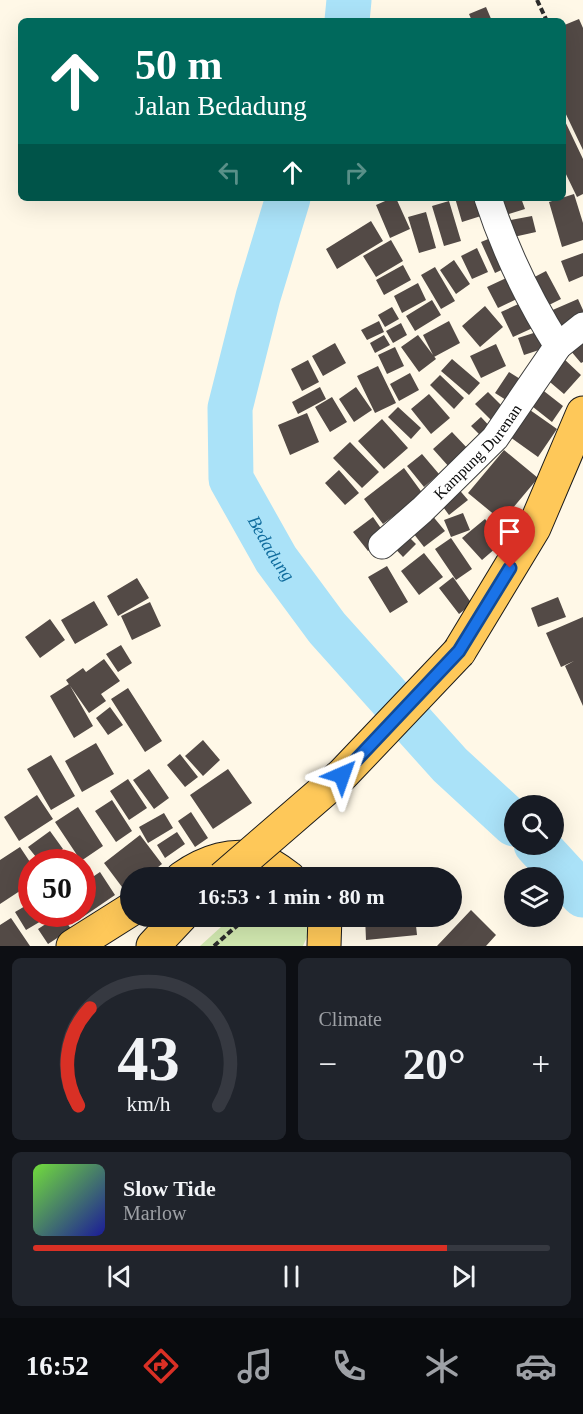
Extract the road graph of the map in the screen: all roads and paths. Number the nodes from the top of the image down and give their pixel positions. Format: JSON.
{"nodes":[{"id":1,"x":537,"y":0,"type":"edge"},
{"id":2,"x":546,"y":18,"type":"edge"},
{"id":3,"x":489,"y":201,"type":"edge"},
{"id":4,"x":583,"y":326,"type":"edge"},
{"id":5,"x":558,"y":346,"type":"junction"},
{"id":6,"x":583,"y":413,"type":"edge"},
{"id":7,"x":382,"y":545,"type":"dead end"},
{"id":8,"x":202,"y":867,"type":"edge"},
{"id":9,"x":236,"y":867,"type":"edge"},
{"id":10,"x":273,"y":867,"type":"edge"},
{"id":11,"x":120,"y":916,"type":"edge"},
{"id":12,"x":171,"y":927,"type":"edge"},
{"id":13,"x":236,"y":927,"type":"edge"},
{"id":14,"x":325,"y":927,"type":"edge"},
{"id":15,"x":73,"y":946,"type":"edge"},
{"id":16,"x":153,"y":946,"type":"edge"},
{"id":17,"x":214,"y":946,"type":"edge"},
{"id":18,"x":324,"y":946,"type":"edge"}],
"edges":[{"from":1,"to":2,"type":"path"},
{"from":3,"to":5,"type":"street"},
{"from":4,"to":5,"type":"street","name":"Kampung Durenan"},
{"from":5,"to":7,"type":"street","name":"Kampung Durenan"},
{"from":6,"to":9,"type":"main road","bridge":true},
{"from":8,"to":10,"type":"main road"},
{"from":11,"to":15,"type":"main road"},
{"from":12,"to":16,"type":"main road"},
{"from":13,"to":17,"type":"path"},
{"from":14,"to":18,"type":"main road"}]}
